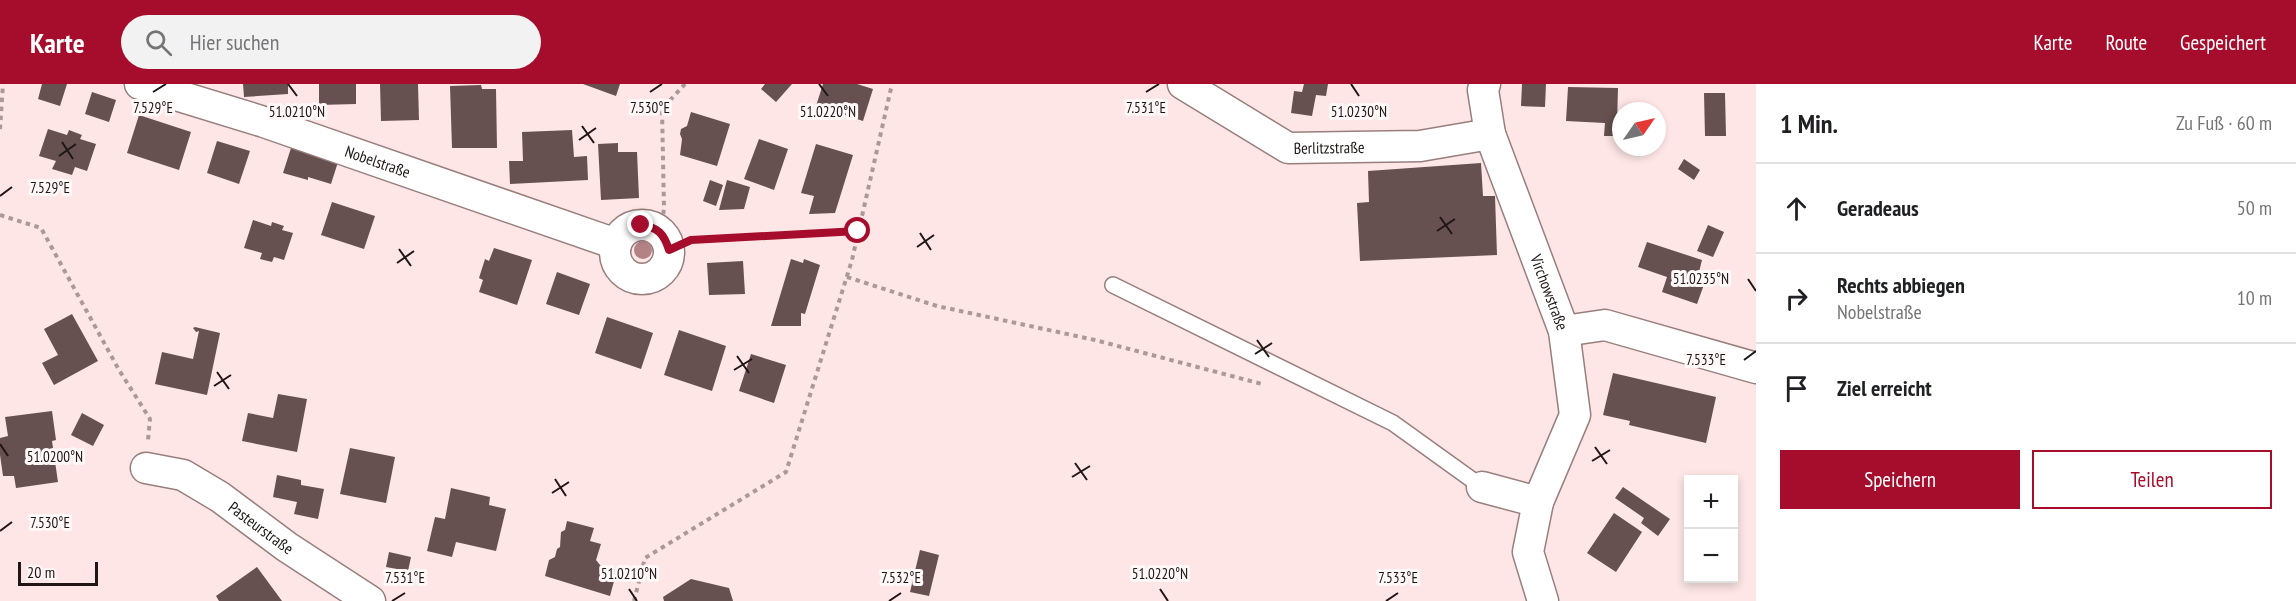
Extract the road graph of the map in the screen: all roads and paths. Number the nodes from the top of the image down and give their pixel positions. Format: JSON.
{"nodes":[{"id":1,"x":3,"y":84,"type":"edge"},
{"id":2,"x":140,"y":84,"type":"edge"},
{"id":3,"x":685,"y":84,"type":"edge"},
{"id":4,"x":892,"y":84,"type":"edge"},
{"id":5,"x":1183,"y":84,"type":"edge"},
{"id":6,"x":1485,"y":84,"type":"edge"},
{"id":7,"x":0,"y":129,"type":"edge"},
{"id":8,"x":1490,"y":134,"type":"junction"},
{"id":9,"x":0,"y":215,"type":"edge"},
{"id":10,"x":858,"y":231,"type":"junction"},
{"id":11,"x":665,"y":241,"type":"junction"},
{"id":12,"x":616,"y":244,"type":"junction"},
{"id":13,"x":847,"y":277,"type":"junction"},
{"id":14,"x":1113,"y":285,"type":"dead end"},
{"id":15,"x":1564,"y":331,"type":"junction"},
{"id":16,"x":1756,"y":368,"type":"edge"},
{"id":17,"x":1271,"y":386,"type":"dead end"},
{"id":18,"x":146,"y":468,"type":"joint"},
{"id":19,"x":1482,"y":487,"type":"joint"},
{"id":20,"x":1538,"y":502,"type":"junction"},
{"id":21,"x":369,"y":601,"type":"edge"},
{"id":22,"x":634,"y":601,"type":"edge"},
{"id":23,"x":1543,"y":601,"type":"edge"}],
"edges":[{"from":1,"to":7,"type":"path"},
{"from":2,"to":12,"type":"street","name":"Nobelstraße"},
{"from":3,"to":11,"type":"path"},
{"from":4,"to":10,"type":"path"},
{"from":5,"to":8,"type":"street","name":"Berlitzstraße"},
{"from":6,"to":8,"type":"street","name":"Virchowstraße"},
{"from":8,"to":15,"type":"street","name":"Virchowstraße"},
{"from":9,"to":18,"type":"path"},
{"from":10,"to":11,"type":"path"},
{"from":10,"to":13,"type":"path"},
{"from":11,"to":12,"type":"street"},
{"from":11,"to":12,"type":"street"},
{"from":13,"to":17,"type":"path"},
{"from":13,"to":22,"type":"path"},
{"from":14,"to":19,"type":"lane"},
{"from":15,"to":16,"type":"street"},
{"from":15,"to":20,"type":"street","name":"Virchowstraße"},
{"from":18,"to":21,"type":"street","name":"Pasteurstraße"},
{"from":19,"to":20,"type":"street"},
{"from":20,"to":23,"type":"street","name":"Virchowstraße"}]}
